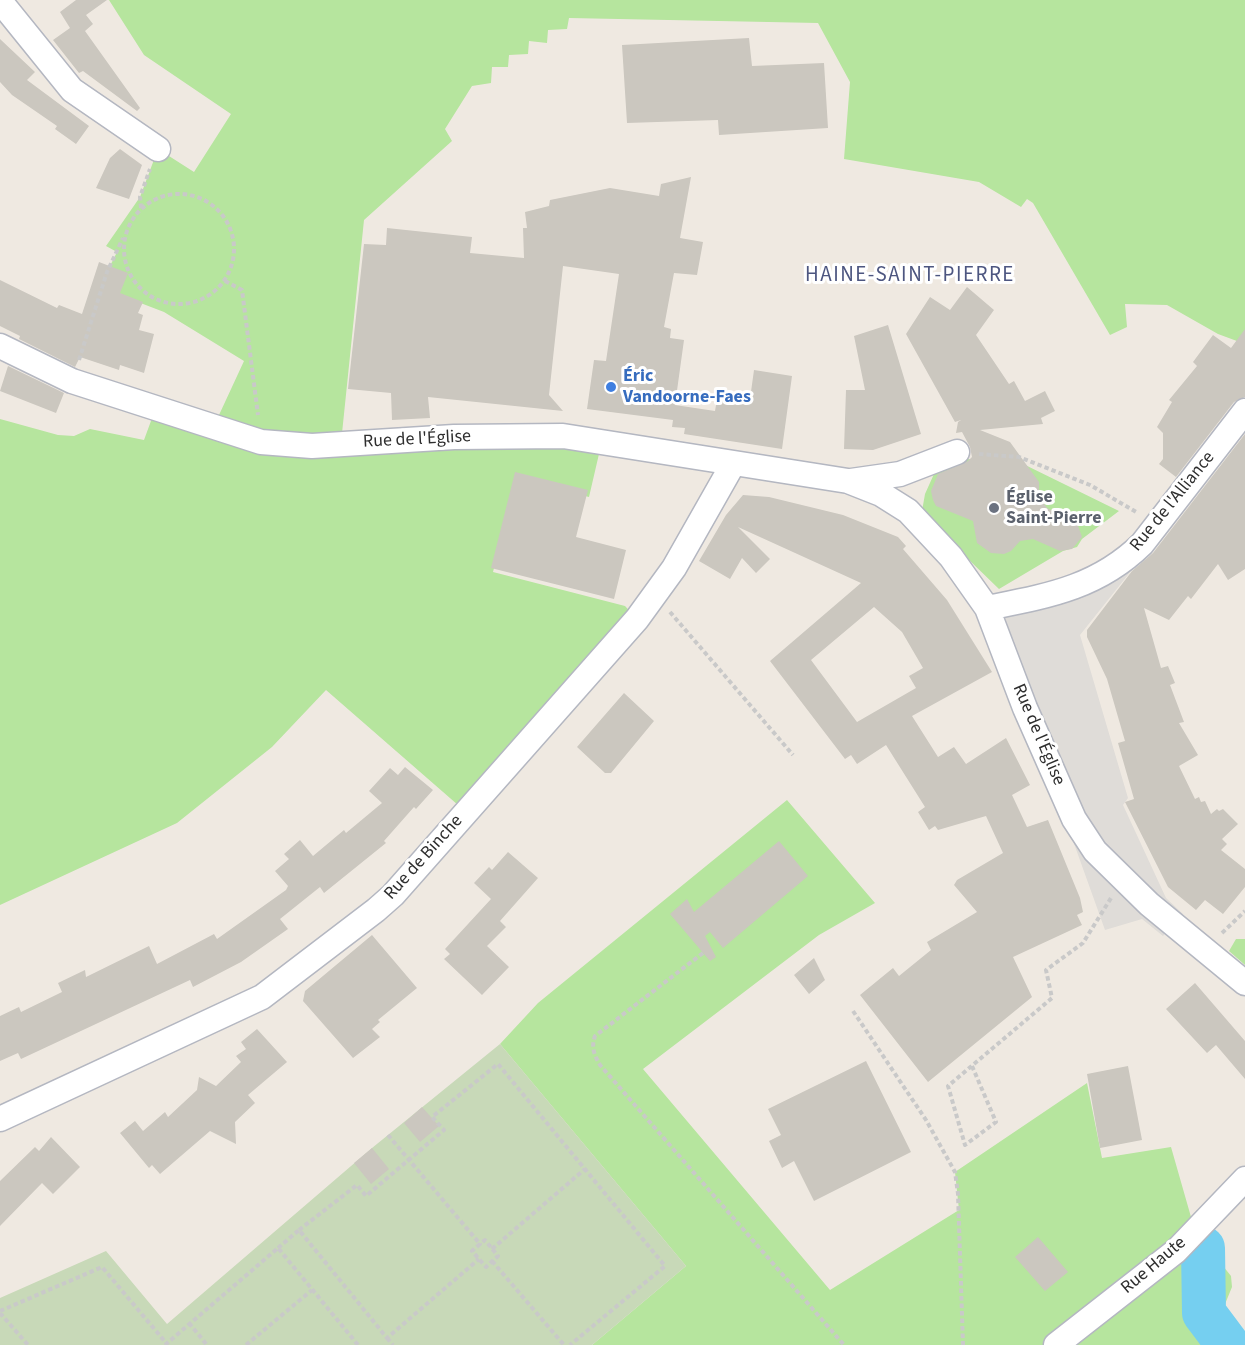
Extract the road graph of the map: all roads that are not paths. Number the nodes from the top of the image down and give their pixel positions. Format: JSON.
{"nodes":[{"id":1,"x":0,"y":1,"type":"edge"},
{"id":2,"x":158,"y":149,"type":"road end"},
{"id":3,"x":0,"y":346,"type":"edge"},
{"id":4,"x":1245,"y":411,"type":"edge"},
{"id":5,"x":957,"y":452,"type":"road end"},
{"id":6,"x":733,"y":464,"type":"junction"},
{"id":7,"x":849,"y":481,"type":"junction"},
{"id":8,"x":987,"y":608,"type":"junction"},
{"id":9,"x":1245,"y":983,"type":"edge"},
{"id":10,"x":0,"y":1119,"type":"edge"},
{"id":11,"x":1245,"y":1179,"type":"edge"},
{"id":12,"x":1056,"y":1345,"type":"edge"}],
"edges":[{"from":1,"to":2,"type":"street"},
{"from":3,"to":6,"type":"street","name":"Rue de l'Église"},
{"from":4,"to":8,"type":"street","name":"Rue de l'Alliance"},
{"from":5,"to":7,"type":"street","name":"Rue de l'Église"},
{"from":6,"to":7,"type":"street","name":"Rue de l'Église"},
{"from":6,"to":10,"type":"street","name":"Rue de Binche"},
{"from":7,"to":8,"type":"street","name":"Rue de l'Église"},
{"from":8,"to":9,"type":"street","name":"Rue de l'Église"},
{"from":11,"to":12,"type":"street","name":"Rue Haute"}]}
